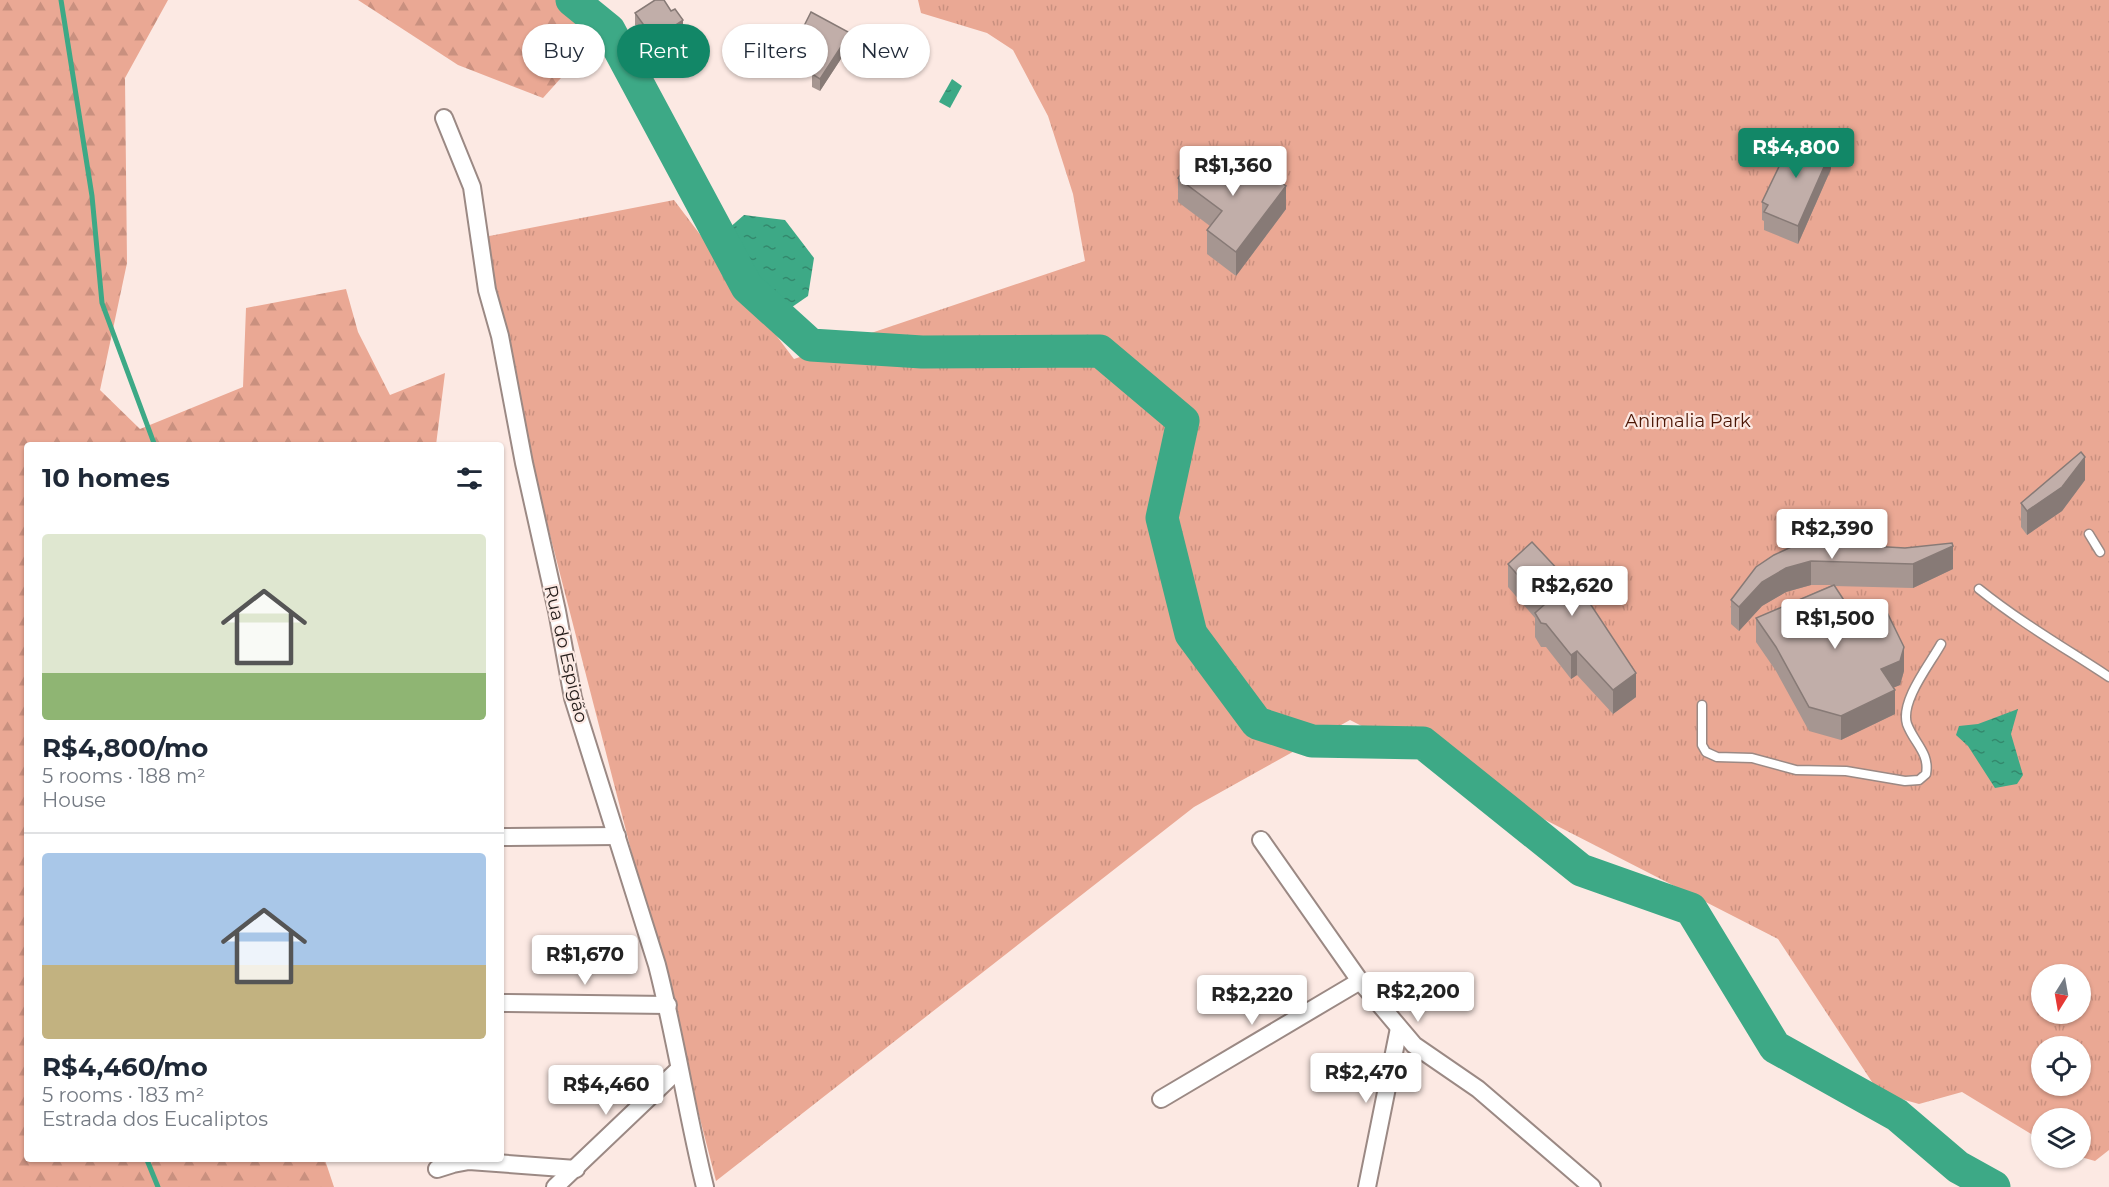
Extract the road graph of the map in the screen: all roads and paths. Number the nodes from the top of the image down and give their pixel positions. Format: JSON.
{"nodes":[{"id":1,"x":444,"y":118,"type":"dead end"},
{"id":2,"x":2089,"y":534,"type":"dead end"},
{"id":3,"x":2100,"y":552,"type":"dead end"},
{"id":4,"x":1979,"y":589,"type":"dead end"},
{"id":5,"x":1941,"y":644,"type":"dead end"},
{"id":6,"x":2109,"y":677,"type":"edge"},
{"id":7,"x":1702,"y":705,"type":"dead end"},
{"id":8,"x":617,"y":836,"type":"junction"},
{"id":9,"x":504,"y":837,"type":"edge"},
{"id":10,"x":1261,"y":840,"type":"dead end"},
{"id":11,"x":1360,"y":981,"type":"junction"},
{"id":12,"x":504,"y":1003,"type":"edge"},
{"id":13,"x":668,"y":1005,"type":"junction"},
{"id":14,"x":1399,"y":1028,"type":"junction"},
{"id":15,"x":679,"y":1070,"type":"junction"},
{"id":16,"x":1161,"y":1099,"type":"dead end"},
{"id":17,"x":464,"y":1162,"type":"edge"},
{"id":18,"x":482,"y":1162,"type":"edge"},
{"id":19,"x":437,"y":1169,"type":"dead end"},
{"id":20,"x":576,"y":1169,"type":"junction"},
{"id":21,"x":555,"y":1187,"type":"edge"},
{"id":22,"x":705,"y":1187,"type":"edge"},
{"id":23,"x":1366,"y":1187,"type":"edge"},
{"id":24,"x":1592,"y":1187,"type":"edge"}],
"edges":[{"from":1,"to":8,"type":"street","name":"Rua do Espigão"},
{"from":2,"to":3,"type":"lane"},
{"from":4,"to":6,"type":"lane"},
{"from":5,"to":7,"type":"lane"},
{"from":8,"to":9,"type":"street"},
{"from":8,"to":13,"type":"street","name":"Rua do Espigão"},
{"from":10,"to":11,"type":"street"},
{"from":11,"to":14,"type":"street"},
{"from":11,"to":16,"type":"street"},
{"from":12,"to":13,"type":"street"},
{"from":13,"to":15,"type":"street","name":"Rua do Espigão"},
{"from":14,"to":23,"type":"street"},
{"from":14,"to":24,"type":"street"},
{"from":15,"to":20,"type":"street"},
{"from":15,"to":22,"type":"street","name":"Rua do Espigão"},
{"from":17,"to":19,"type":"street"},
{"from":18,"to":20,"type":"street"},
{"from":20,"to":21,"type":"street"}]}
